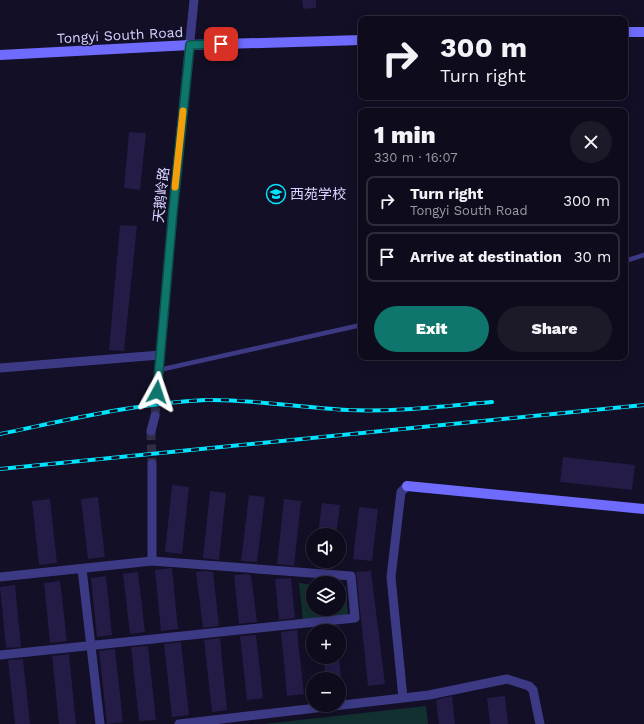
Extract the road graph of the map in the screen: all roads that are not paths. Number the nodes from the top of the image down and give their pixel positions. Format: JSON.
{"nodes":[{"id":1,"x":194,"y":0,"type":"edge"},
{"id":2,"x":628,"y":32,"type":"edge"},
{"id":3,"x":644,"y":32,"type":"edge"},
{"id":4,"x":358,"y":40,"type":"edge"},
{"id":5,"x":190,"y":45,"type":"junction"},
{"id":6,"x":0,"y":55,"type":"edge"},
{"id":7,"x":644,"y":255,"type":"edge"},
{"id":8,"x":628,"y":260,"type":"edge"},
{"id":9,"x":358,"y":326,"type":"edge"},
{"id":10,"x":160,"y":355,"type":"junction"},
{"id":11,"x":0,"y":368,"type":"edge"},
{"id":12,"x":159,"y":370,"type":"junction"},
{"id":13,"x":157,"y":392,"type":"tunnel mouth"},
{"id":14,"x":154,"y":416,"type":"tunnel mouth"},
{"id":15,"x":151,"y":431,"type":"tunnel mouth"},
{"id":16,"x":152,"y":464,"type":"tunnel mouth"},
{"id":17,"x":407,"y":486,"type":"joint"},
{"id":18,"x":644,"y":509,"type":"edge"},
{"id":19,"x":152,"y":561,"type":"junction"},
{"id":20,"x":82,"y":569,"type":"junction"},
{"id":21,"x":0,"y":577,"type":"edge"},
{"id":22,"x":91,"y":646,"type":"junction"},
{"id":23,"x":0,"y":655,"type":"edge"},
{"id":24,"x":403,"y":698,"type":"junction"},
{"id":25,"x":253,"y":720,"type":"edge"},
{"id":26,"x":100,"y":724,"type":"edge"},
{"id":27,"x":179,"y":724,"type":"edge"},
{"id":28,"x":540,"y":724,"type":"edge"}],
"edges":[{"from":1,"to":5,"type":"street","name":"天鹅岭路"},
{"from":2,"to":3,"type":"street"},
{"from":4,"to":5,"type":"street","name":"Tongyi South Road"},
{"from":5,"to":6,"type":"street","name":"Tongyi South Road"},
{"from":5,"to":10,"type":"street","name":"天鹅岭路"},
{"from":7,"to":8,"type":"lane"},
{"from":9,"to":12,"type":"lane"},
{"from":10,"to":11,"type":"street"},
{"from":10,"to":12,"type":"street","name":"天鹅岭路"},
{"from":12,"to":13,"type":"street","name":"天鹅岭路"},
{"from":14,"to":15,"type":"street"},
{"from":16,"to":19,"type":"street"},
{"from":17,"to":18,"type":"street"},
{"from":17,"to":24,"type":"street"},
{"from":19,"to":20,"type":"street"},
{"from":19,"to":22,"type":"street"},
{"from":20,"to":21,"type":"street"},
{"from":20,"to":22,"type":"street"},
{"from":22,"to":23,"type":"street"},
{"from":22,"to":26,"type":"street"},
{"from":24,"to":25,"type":"street"},
{"from":24,"to":28,"type":"street"},
{"from":25,"to":27,"type":"street"}]}
